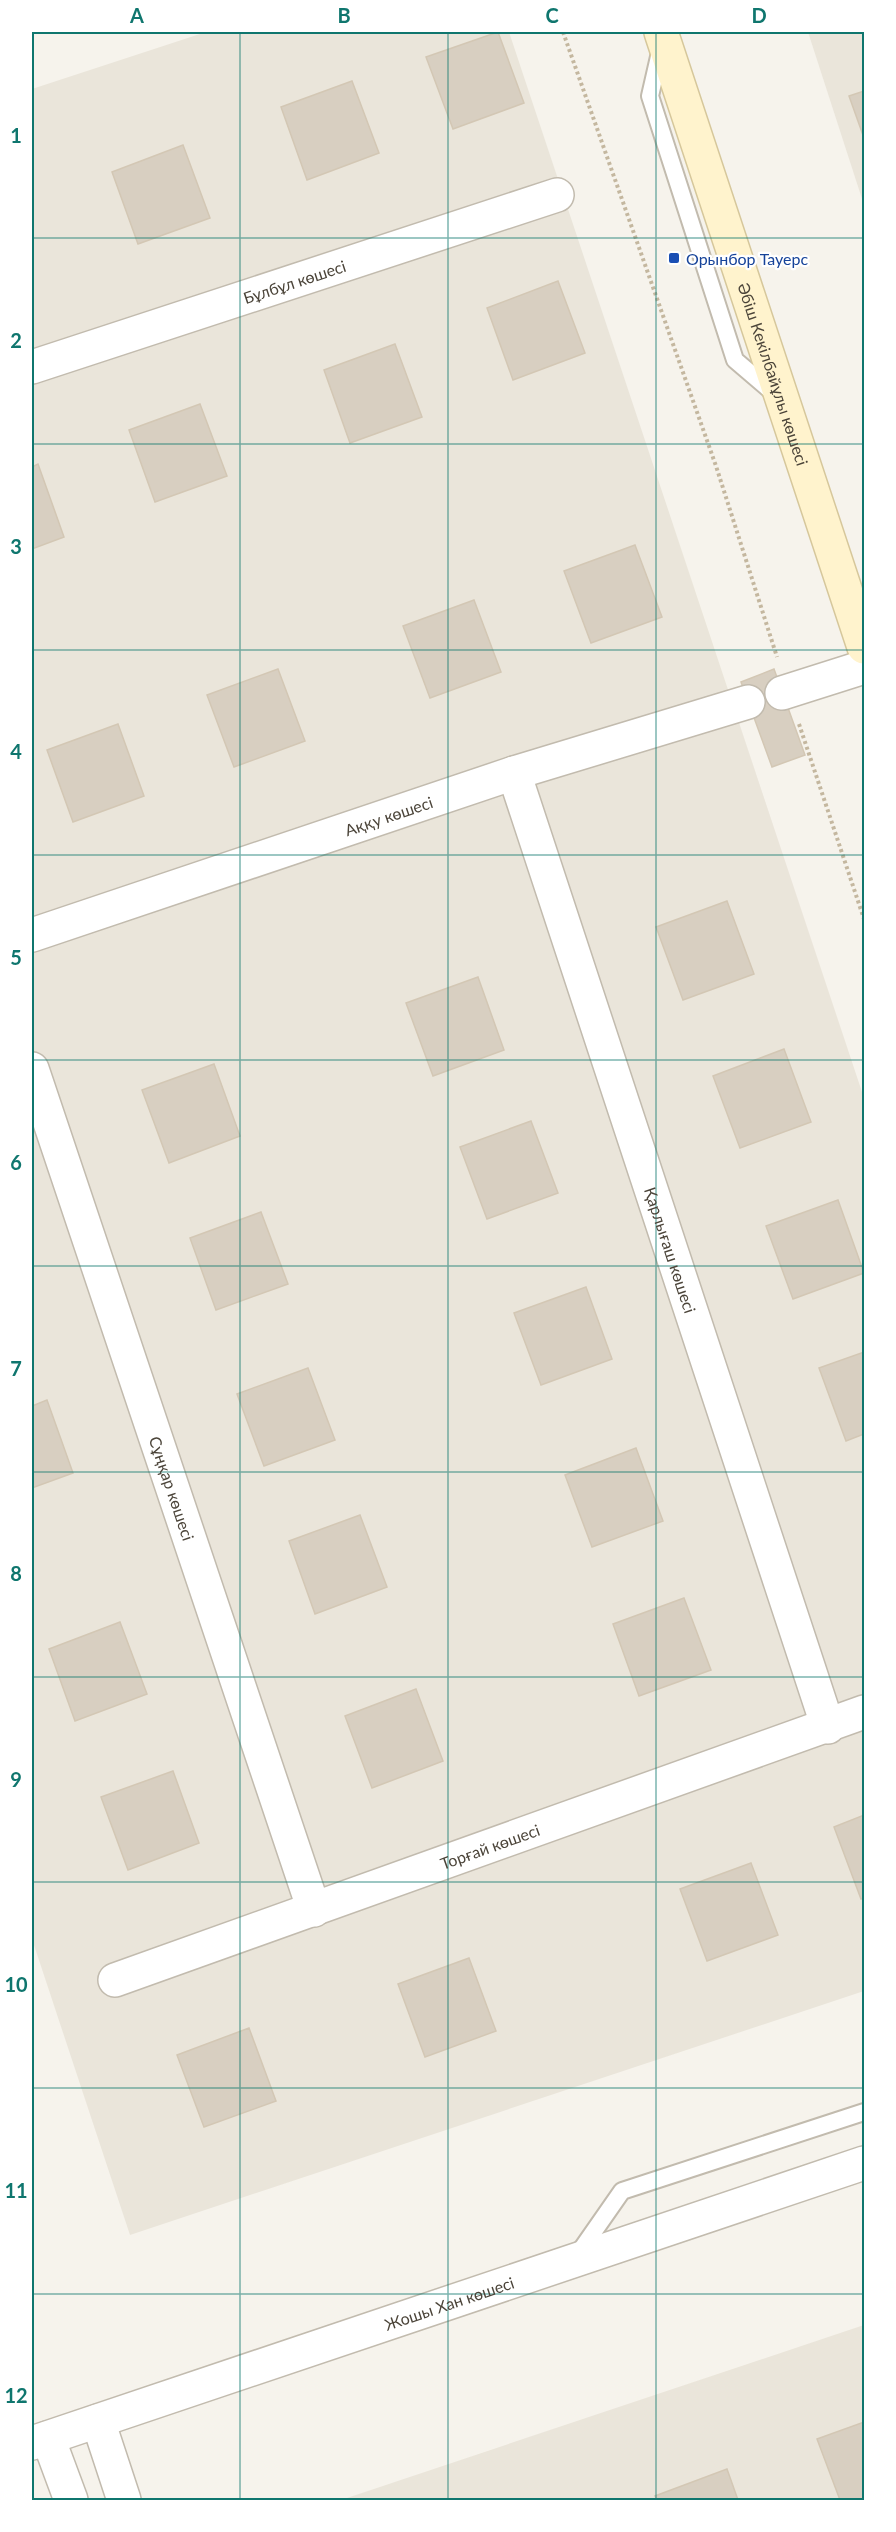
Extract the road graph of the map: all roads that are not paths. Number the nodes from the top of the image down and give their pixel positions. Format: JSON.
{"nodes":[{"id":1,"x":662,"y":35,"type":"edge"},
{"id":2,"x":557,"y":195,"type":"dead end"},
{"id":3,"x":32,"y":367,"type":"edge"},
{"id":4,"x":864,"y":647,"type":"edge"},
{"id":5,"x":864,"y":667,"type":"edge"},
{"id":6,"x":785,"y":692,"type":"road end"},
{"id":7,"x":748,"y":702,"type":"dead end"},
{"id":8,"x":514,"y":772,"type":"junction"},
{"id":9,"x":32,"y":935,"type":"edge"},
{"id":10,"x":32,"y":1069,"type":"edge"},
{"id":11,"x":864,"y":1712,"type":"edge"},
{"id":12,"x":828,"y":1727,"type":"junction"},
{"id":13,"x":314,"y":1910,"type":"junction"},
{"id":14,"x":115,"y":1980,"type":"dead end"},
{"id":15,"x":864,"y":2112,"type":"edge"},
{"id":16,"x":864,"y":2163,"type":"edge"},
{"id":17,"x":574,"y":2260,"type":"junction"},
{"id":18,"x":98,"y":2421,"type":"junction"},
{"id":19,"x":40,"y":2440,"type":"edge"},
{"id":20,"x":71,"y":2500,"type":"edge"},
{"id":21,"x":123,"y":2500,"type":"edge"}],
"edges":[{"from":1,"to":4,"type":"street","name":"Әбіш Кекілбайұлы көшесі"},
{"from":2,"to":3,"type":"street","name":"Бұлбұл көшесі"},
{"from":5,"to":6,"type":"street"},
{"from":7,"to":8,"type":"street","name":"Аққу көшесі"},
{"from":8,"to":9,"type":"street","name":"Аққу көшесі"},
{"from":8,"to":12,"type":"street","name":"Қарлығаш көшесі"},
{"from":10,"to":13,"type":"street","name":"Сұңқар көшесі"},
{"from":11,"to":12,"type":"street","name":"Торғай көшесі"},
{"from":12,"to":13,"type":"street","name":"Торғай көшесі"},
{"from":13,"to":14,"type":"street","name":"Торғай көшесі"},
{"from":15,"to":17,"type":"lane"},
{"from":16,"to":17,"type":"street","name":"Жошы Хан көшесі"},
{"from":17,"to":18,"type":"street","name":"Жошы Хан көшесі"},
{"from":18,"to":19,"type":"street","name":"Жошы Хан көшесі"},
{"from":18,"to":21,"type":"street"},
{"from":19,"to":20,"type":"street"}]}
